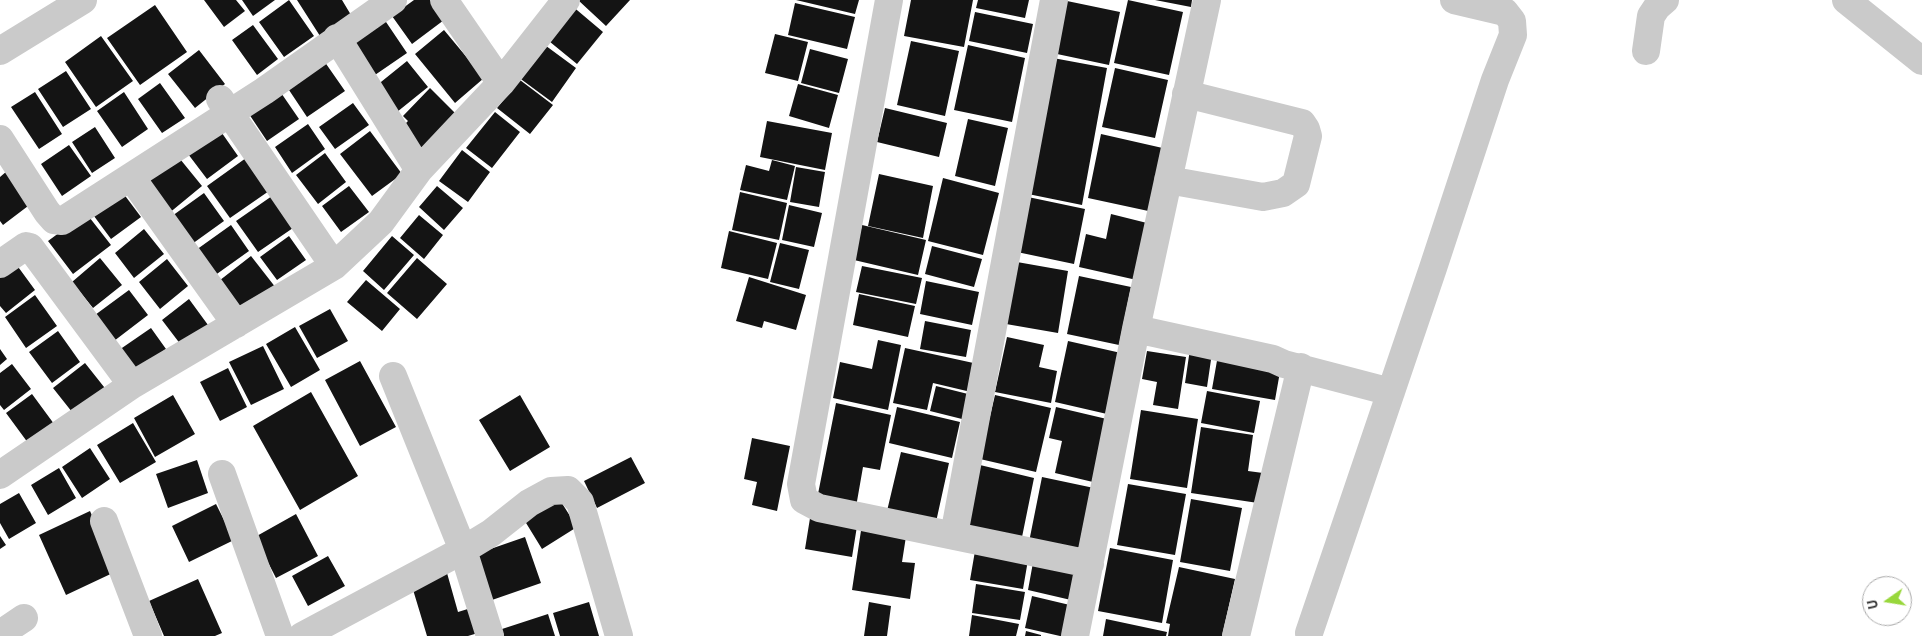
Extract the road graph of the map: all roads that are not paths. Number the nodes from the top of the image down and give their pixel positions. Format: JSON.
{"nodes":[{"id":1,"x":83,"y":0,"type":"edge"},
{"id":2,"x":393,"y":0,"type":"edge"},
{"id":3,"x":444,"y":0,"type":"edge"},
{"id":4,"x":566,"y":0,"type":"edge"},
{"id":5,"x":889,"y":0,"type":"edge"},
{"id":6,"x":1054,"y":0,"type":"edge"},
{"id":7,"x":1207,"y":0,"type":"edge"},
{"id":8,"x":1454,"y":0,"type":"edge"},
{"id":9,"x":1665,"y":0,"type":"edge"},
{"id":10,"x":1846,"y":0,"type":"edge"},
{"id":11,"x":336,"y":38,"type":"junction"},
{"id":12,"x":0,"y":51,"type":"edge"},
{"id":13,"x":1646,"y":51,"type":"dead end"},
{"id":14,"x":1922,"y":61,"type":"edge"},
{"id":15,"x":500,"y":83,"type":"junction"},
{"id":16,"x":1186,"y":94,"type":"junction"},
{"id":17,"x":224,"y":106,"type":"junction"},
{"id":18,"x":0,"y":138,"type":"edge"},
{"id":19,"x":419,"y":170,"type":"junction"},
{"id":20,"x":131,"y":177,"type":"junction"},
{"id":21,"x":1168,"y":180,"type":"junction"},
{"id":22,"x":0,"y":264,"type":"edge"},
{"id":23,"x":334,"y":266,"type":"junction"},
{"id":24,"x":236,"y":324,"type":"junction"},
{"id":25,"x":1136,"y":330,"type":"junction"},
{"id":26,"x":1300,"y":367,"type":"junction"},
{"id":27,"x":394,"y":376,"type":"dead end"},
{"id":28,"x":132,"y":385,"type":"junction"},
{"id":29,"x":1391,"y":392,"type":"junction"},
{"id":30,"x":3,"y":467,"type":"edge"},
{"id":31,"x":222,"y":474,"type":"dead end"},
{"id":32,"x":104,"y":520,"type":"dead end"},
{"id":33,"x":954,"y":535,"type":"junction"},
{"id":34,"x":463,"y":550,"type":"junction"},
{"id":35,"x":1090,"y":564,"type":"junction"},
{"id":36,"x":24,"y":618,"type":"dead end"},
{"id":37,"x":1309,"y":632,"type":"dead end"},
{"id":38,"x":0,"y":634,"type":"edge"},
{"id":39,"x":148,"y":636,"type":"edge"},
{"id":40,"x":280,"y":636,"type":"edge"},
{"id":41,"x":302,"y":636,"type":"edge"},
{"id":42,"x":490,"y":636,"type":"edge"},
{"id":43,"x":619,"y":636,"type":"edge"},
{"id":44,"x":1075,"y":636,"type":"edge"},
{"id":45,"x":1236,"y":636,"type":"edge"}],
"edges":[{"from":1,"to":12,"type":"street"},
{"from":2,"to":11,"type":"street"},
{"from":3,"to":15,"type":"street"},
{"from":4,"to":15,"type":"street"},
{"from":5,"to":33,"type":"street"},
{"from":6,"to":33,"type":"street"},
{"from":7,"to":16,"type":"street"},
{"from":8,"to":29,"type":"street"},
{"from":9,"to":13,"type":"street"},
{"from":10,"to":14,"type":"street"},
{"from":11,"to":17,"type":"street"},
{"from":11,"to":19,"type":"street"},
{"from":15,"to":19,"type":"street"},
{"from":16,"to":21,"type":"street"},
{"from":16,"to":21,"type":"street"},
{"from":17,"to":20,"type":"street"},
{"from":17,"to":23,"type":"street"},
{"from":18,"to":20,"type":"street"},
{"from":19,"to":23,"type":"street"},
{"from":20,"to":24,"type":"street"},
{"from":21,"to":25,"type":"street"},
{"from":22,"to":28,"type":"street"},
{"from":23,"to":24,"type":"street"},
{"from":24,"to":28,"type":"street"},
{"from":25,"to":26,"type":"street"},
{"from":25,"to":35,"type":"street"},
{"from":26,"to":29,"type":"street"},
{"from":26,"to":45,"type":"street"},
{"from":27,"to":34,"type":"street"},
{"from":28,"to":30,"type":"street"},
{"from":29,"to":37,"type":"street"},
{"from":31,"to":40,"type":"street"},
{"from":32,"to":39,"type":"street"},
{"from":33,"to":35,"type":"street"},
{"from":34,"to":41,"type":"street"},
{"from":34,"to":42,"type":"street"},
{"from":34,"to":43,"type":"street"},
{"from":35,"to":44,"type":"street"},
{"from":36,"to":38,"type":"street"}]}
